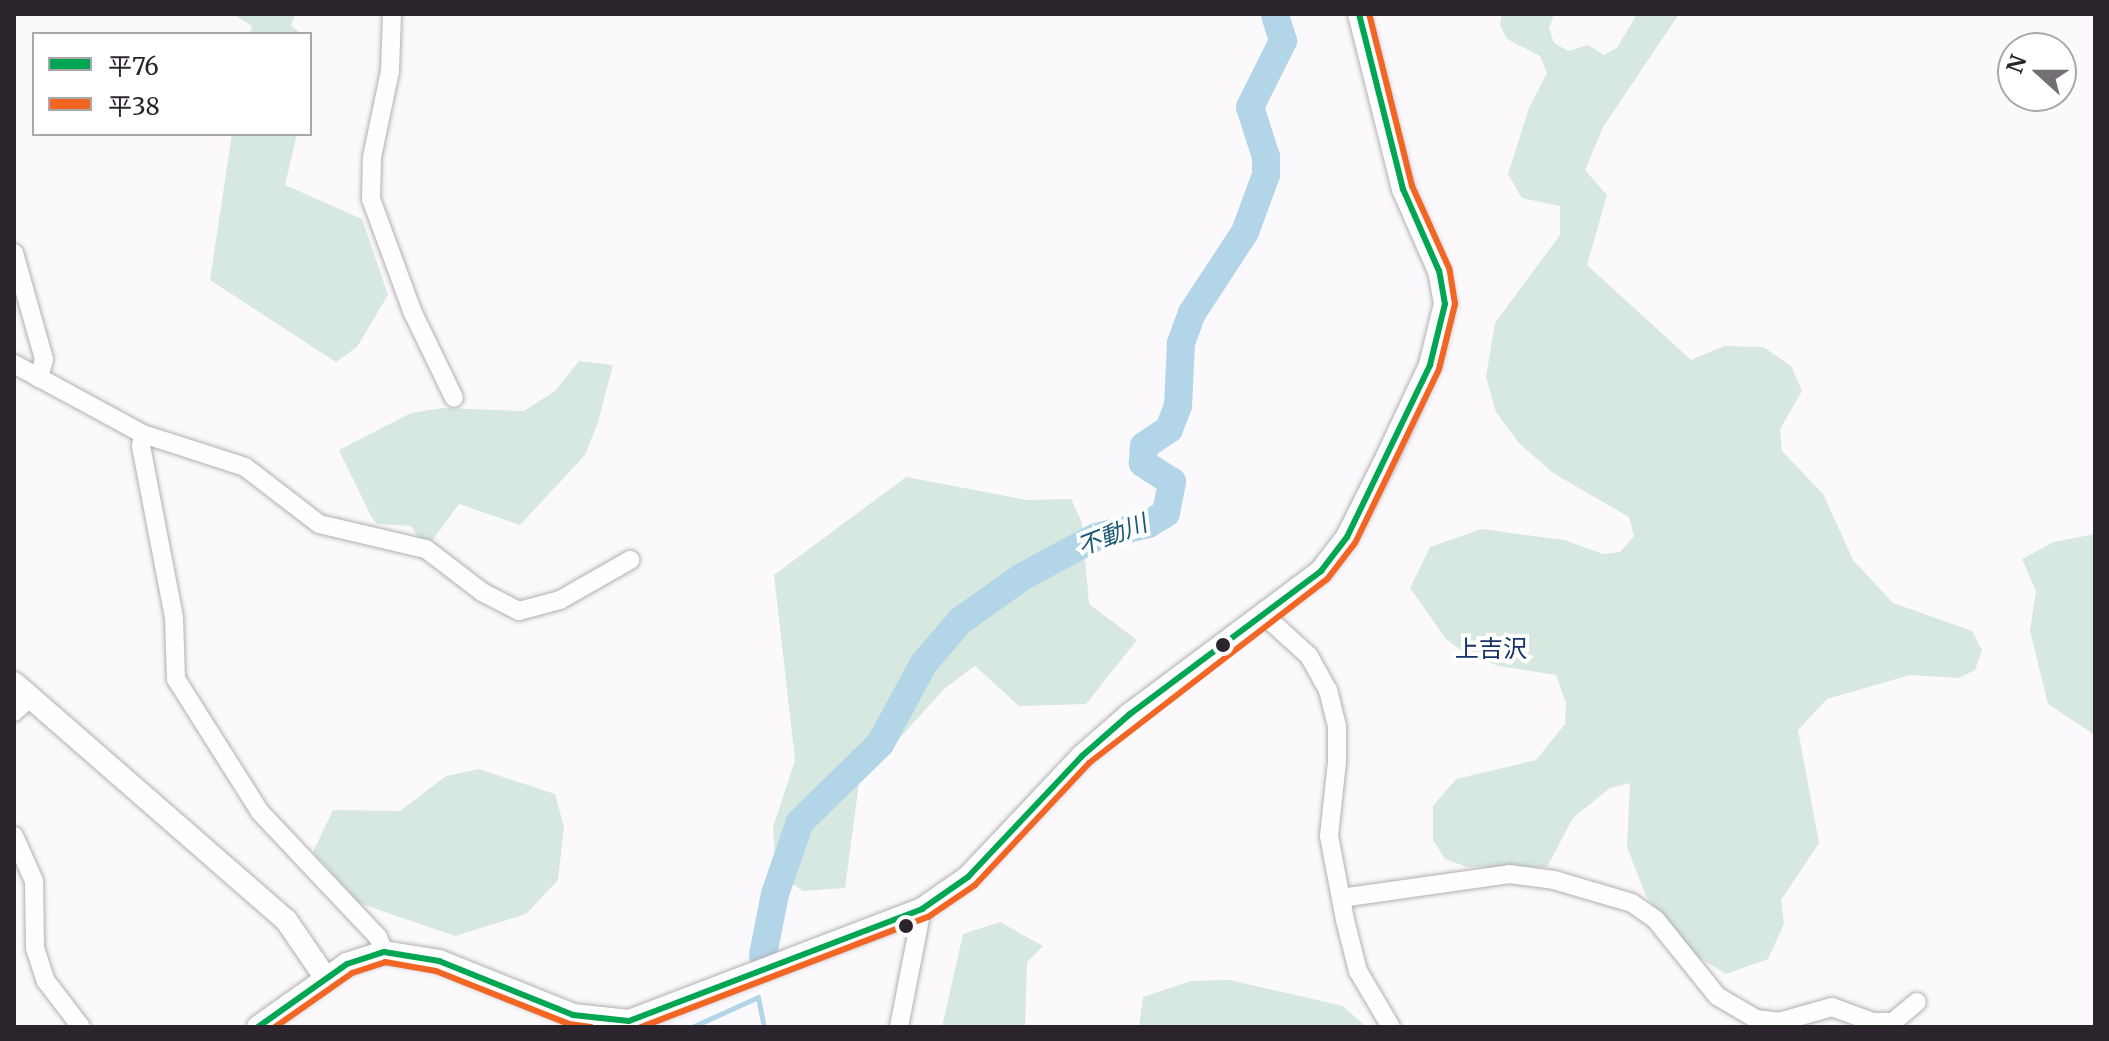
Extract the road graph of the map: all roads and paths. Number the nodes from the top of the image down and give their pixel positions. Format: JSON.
{"nodes":[{"id":1,"x":392,"y":14,"type":"edge"},
{"id":2,"x":1359,"y":14,"type":"edge"},
{"id":3,"x":14,"y":253,"type":"edge"},
{"id":4,"x":14,"y":364,"type":"edge"},
{"id":5,"x":39,"y":378,"type":"junction"},
{"id":6,"x":454,"y":398,"type":"dead end"},
{"id":7,"x":143,"y":434,"type":"junction"},
{"id":8,"x":630,"y":560,"type":"dead end"},
{"id":9,"x":1265,"y":616,"type":"junction"},
{"id":10,"x":23,"y":689,"type":"edge"},
{"id":11,"x":14,"y":712,"type":"edge"},
{"id":12,"x":14,"y":836,"type":"edge"},
{"id":13,"x":1341,"y":898,"type":"junction"},
{"id":14,"x":922,"y":909,"type":"junction"},
{"id":15,"x":384,"y":952,"type":"junction"},
{"id":16,"x":325,"y":977,"type":"junction"},
{"id":17,"x":1917,"y":1002,"type":"dead end"},
{"id":18,"x":608,"y":1024,"type":"edge"},
{"id":19,"x":81,"y":1027,"type":"edge"},
{"id":20,"x":258,"y":1027,"type":"edge"},
{"id":21,"x":899,"y":1027,"type":"edge"},
{"id":22,"x":1391,"y":1027,"type":"edge"}],
"edges":[{"from":1,"to":6,"type":"street"},
{"from":2,"to":9,"type":"street"},
{"from":3,"to":5,"type":"street"},
{"from":4,"to":5,"type":"street"},
{"from":5,"to":7,"type":"street"},
{"from":7,"to":8,"type":"street"},
{"from":7,"to":15,"type":"street"},
{"from":9,"to":13,"type":"street"},
{"from":9,"to":14,"type":"street"},
{"from":10,"to":11,"type":"street"},
{"from":10,"to":16,"type":"street"},
{"from":12,"to":19,"type":"street"},
{"from":13,"to":17,"type":"street"},
{"from":13,"to":22,"type":"street"},
{"from":14,"to":18,"type":"street"},
{"from":14,"to":21,"type":"street"},
{"from":15,"to":16,"type":"street"},
{"from":15,"to":18,"type":"street"},
{"from":16,"to":20,"type":"street"}]}
